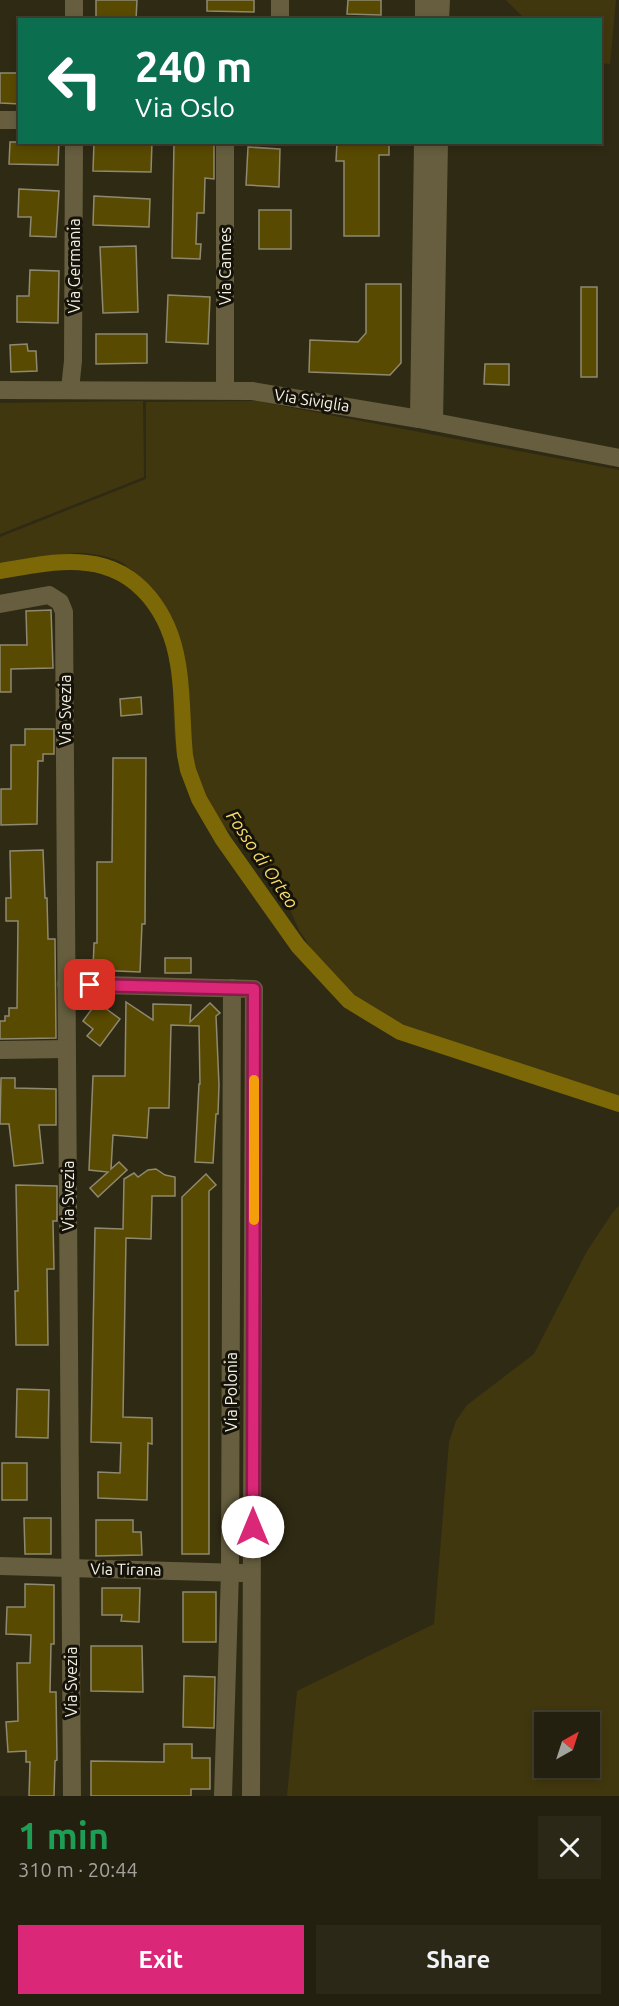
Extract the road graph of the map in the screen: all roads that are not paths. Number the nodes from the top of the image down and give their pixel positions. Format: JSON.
{"nodes":[{"id":1,"x":74,"y":0,"type":"edge"},
{"id":2,"x":280,"y":0,"type":"edge"},
{"id":3,"x":424,"y":0,"type":"edge"},
{"id":4,"x":441,"y":0,"type":"edge"},
{"id":5,"x":74,"y":18,"type":"edge"},
{"id":6,"x":280,"y":18,"type":"edge"},
{"id":7,"x":424,"y":18,"type":"edge"},
{"id":8,"x":440,"y":18,"type":"edge"},
{"id":9,"x":0,"y":120,"type":"edge"},
{"id":10,"x":18,"y":120,"type":"edge"},
{"id":11,"x":74,"y":144,"type":"edge"},
{"id":12,"x":225,"y":144,"type":"edge"},
{"id":13,"x":423,"y":144,"type":"edge"},
{"id":14,"x":439,"y":144,"type":"edge"},
{"id":15,"x":0,"y":390,"type":"edge"},
{"id":16,"x":70,"y":390,"type":"junction"},
{"id":17,"x":225,"y":390,"type":"junction"},
{"id":18,"x":427,"y":420,"type":"junction"},
{"id":19,"x":619,"y":458,"type":"edge"},
{"id":20,"x":0,"y":604,"type":"edge"},
{"id":21,"x":66,"y":984,"type":"junction"},
{"id":22,"x":232,"y":988,"type":"junction"},
{"id":23,"x":67,"y":1049,"type":"junction"},
{"id":24,"x":0,"y":1050,"type":"edge"},
{"id":25,"x":0,"y":1566,"type":"edge"},
{"id":26,"x":70,"y":1568,"type":"junction"},
{"id":27,"x":230,"y":1572,"type":"junction"},
{"id":28,"x":253,"y":1574,"type":"junction"},
{"id":29,"x":72,"y":1796,"type":"edge"},
{"id":30,"x":223,"y":1796,"type":"edge"},
{"id":31,"x":251,"y":1796,"type":"edge"}],
"edges":[{"from":1,"to":5,"type":"street"},
{"from":2,"to":6,"type":"street"},
{"from":3,"to":7,"type":"street"},
{"from":4,"to":8,"type":"street"},
{"from":9,"to":10,"type":"street"},
{"from":11,"to":16,"type":"street","name":"Via Germania"},
{"from":12,"to":17,"type":"street","name":"Via Cannes"},
{"from":13,"to":18,"type":"street"},
{"from":14,"to":18,"type":"street"},
{"from":15,"to":16,"type":"street","name":"Via Siviglia"},
{"from":16,"to":17,"type":"street","name":"Via Siviglia"},
{"from":17,"to":18,"type":"street","name":"Via Siviglia"},
{"from":18,"to":19,"type":"street","name":"Via Siviglia"},
{"from":20,"to":21,"type":"street","name":"Via Svezia"},
{"from":21,"to":22,"type":"street"},
{"from":21,"to":23,"type":"street","name":"Via Svezia"},
{"from":22,"to":27,"type":"street","name":"Via Polonia"},
{"from":22,"to":28,"type":"street","name":"Via Polonia"},
{"from":23,"to":24,"type":"street"},
{"from":23,"to":26,"type":"street","name":"Via Svezia"},
{"from":25,"to":26,"type":"street","name":"Via Tirana"},
{"from":26,"to":27,"type":"street","name":"Via Tirana"},
{"from":26,"to":29,"type":"street","name":"Via Svezia"},
{"from":27,"to":28,"type":"street","name":"Via Tirana"},
{"from":27,"to":30,"type":"street","name":"Via Polonia"},
{"from":28,"to":31,"type":"street","name":"Via Polonia"}]}
